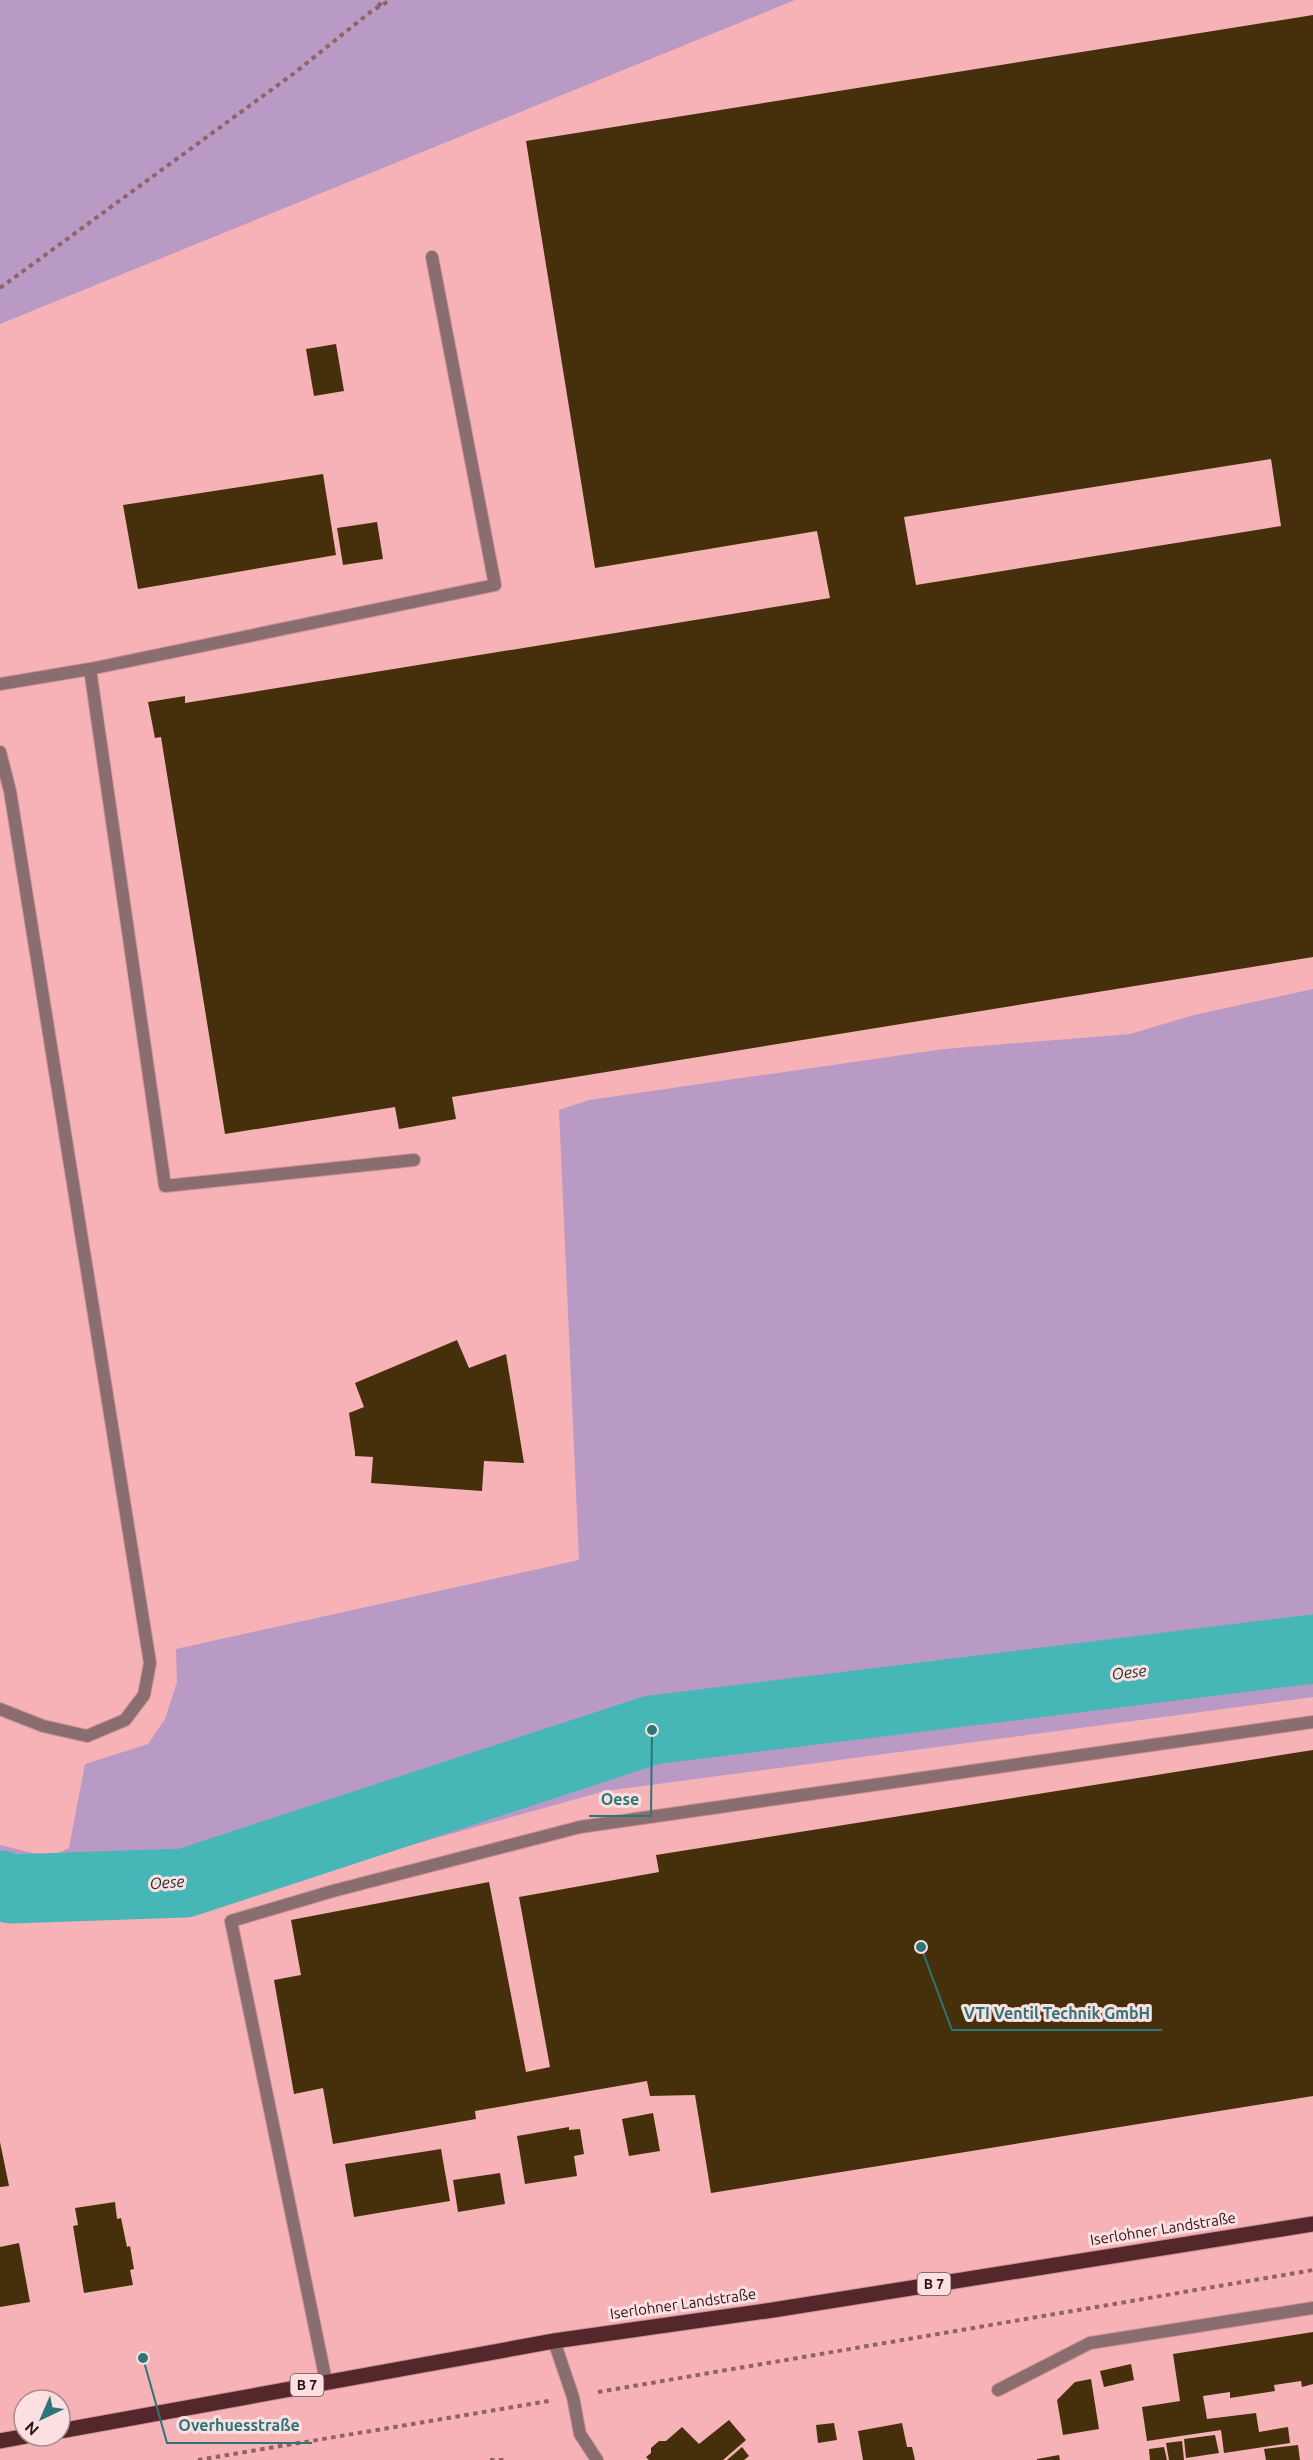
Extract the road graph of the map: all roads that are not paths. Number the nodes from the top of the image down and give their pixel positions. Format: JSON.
{"nodes":[{"id":1,"x":432,"y":257,"type":"dead end"},
{"id":2,"x":90,"y":669,"type":"junction"},
{"id":3,"x":0,"y":684,"type":"edge"},
{"id":4,"x":0,"y":752,"type":"edge"},
{"id":5,"x":414,"y":1160,"type":"dead end"},
{"id":6,"x":0,"y":1709,"type":"edge"},
{"id":7,"x":1313,"y":1722,"type":"edge"},
{"id":8,"x":1313,"y":2224,"type":"edge"},
{"id":9,"x":1313,"y":2308,"type":"edge"},
{"id":10,"x":554,"y":2341,"type":"junction"},
{"id":11,"x":326,"y":2381,"type":"junction"},
{"id":12,"x":998,"y":2390,"type":"dead end"},
{"id":13,"x":72,"y":2428,"type":"edge"},
{"id":14,"x":597,"y":2460,"type":"edge"}],
"edges":[{"from":1,"to":2,"type":"street"},
{"from":2,"to":3,"type":"street"},
{"from":2,"to":5,"type":"street"},
{"from":4,"to":6,"type":"street"},
{"from":7,"to":11,"type":"street"},
{"from":8,"to":10,"type":"main road","name":"Iserlohner Landstraße","number":"B 7"},
{"from":9,"to":12,"type":"street"},
{"from":10,"to":11,"type":"main road","name":"Iserlohner Landstraße","number":"B 7"},
{"from":10,"to":14,"type":"street"},
{"from":11,"to":13,"type":"main road","name":"Iserlohner Landstraße","number":"B 7"}]}
